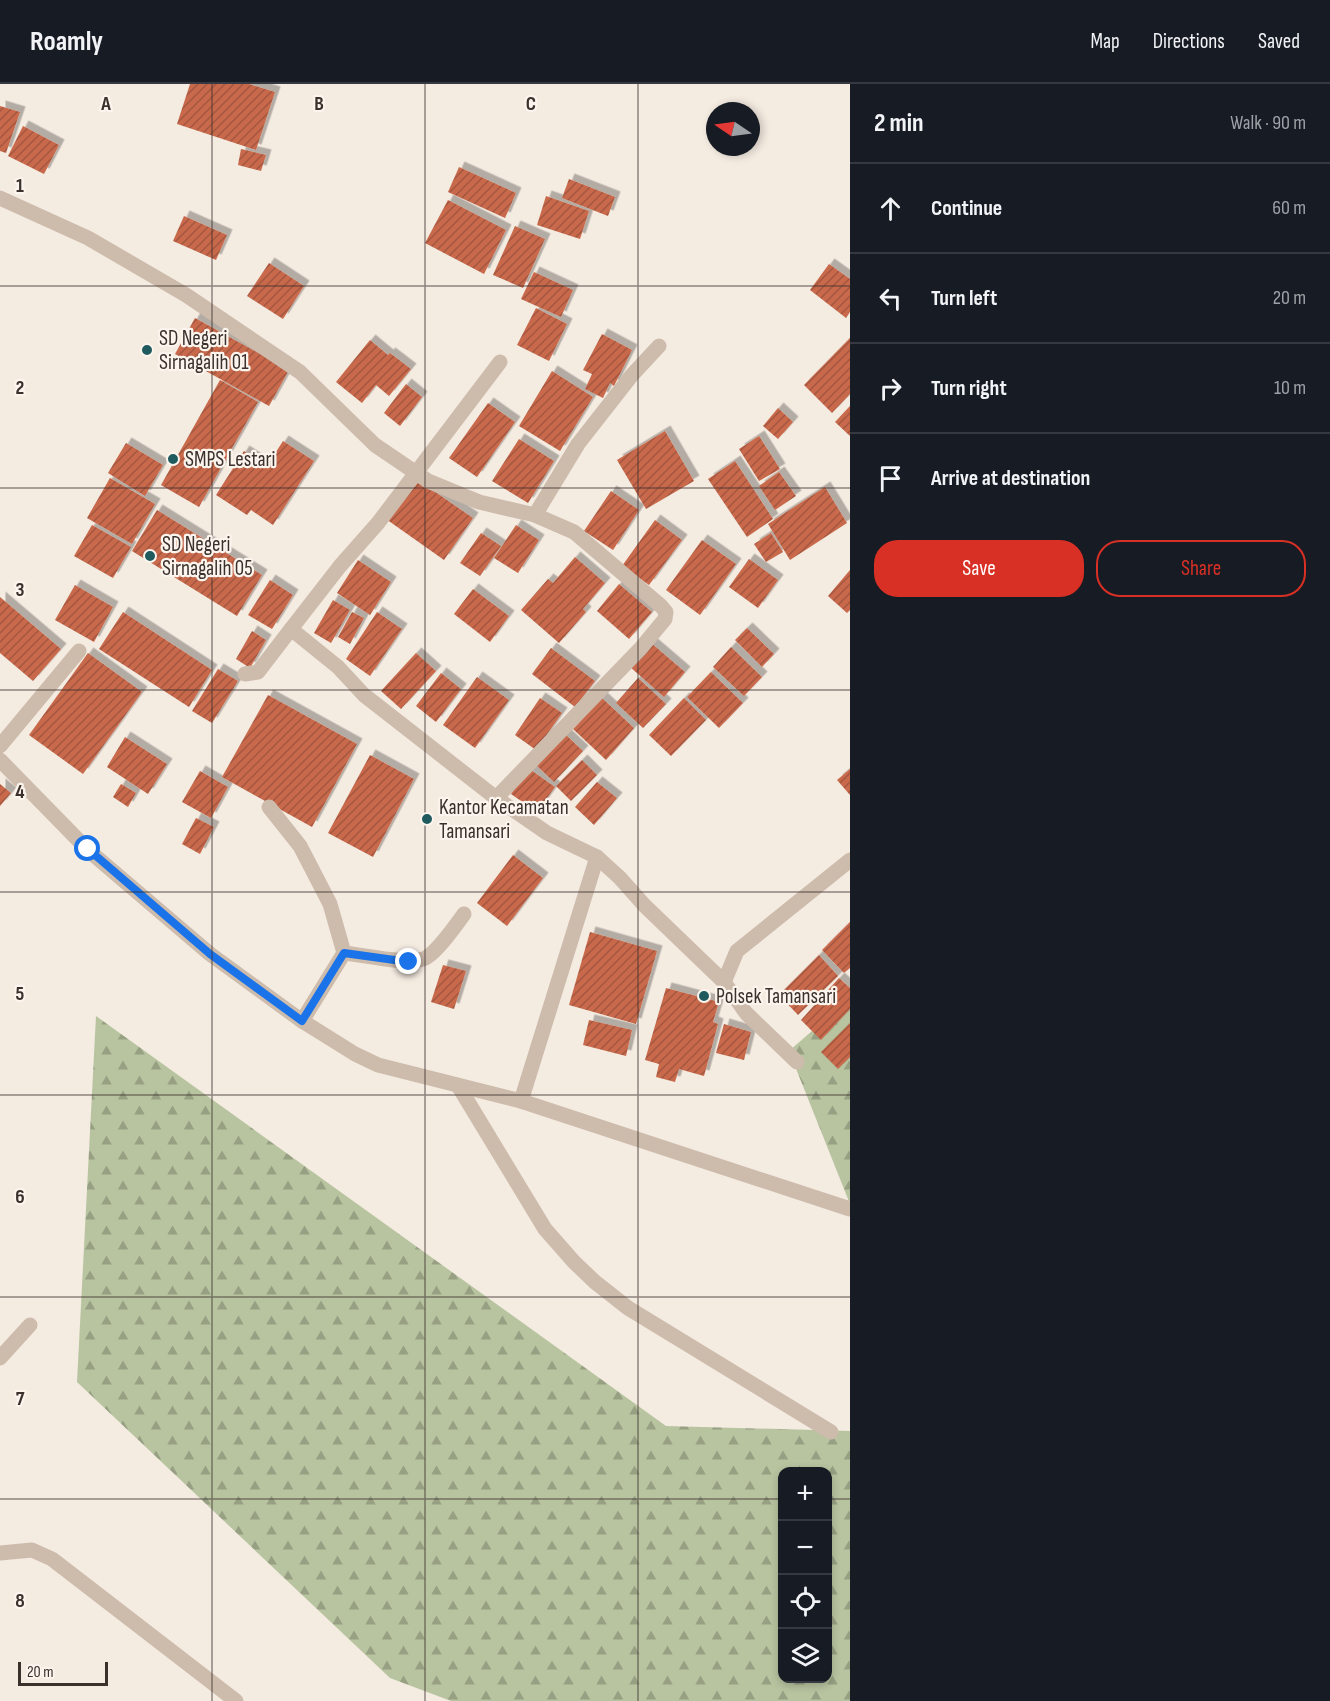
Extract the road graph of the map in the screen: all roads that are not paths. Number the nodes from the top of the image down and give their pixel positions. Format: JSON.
{"nodes":[{"id":1,"x":0,"y":198,"type":"edge"},
{"id":2,"x":659,"y":346,"type":"dead end"},
{"id":3,"x":500,"y":362,"type":"dead end"},
{"id":4,"x":415,"y":472,"type":"junction"},
{"id":5,"x":535,"y":516,"type":"junction"},
{"id":6,"x":291,"y":629,"type":"junction"},
{"id":7,"x":79,"y":651,"type":"dead end"},
{"id":8,"x":245,"y":674,"type":"dead end"},
{"id":9,"x":0,"y":747,"type":"edge"},
{"id":10,"x":0,"y":759,"type":"edge"},
{"id":11,"x":496,"y":798,"type":"junction"},
{"id":12,"x":269,"y":807,"type":"dead end"},
{"id":13,"x":597,"y":857,"type":"junction"},
{"id":14,"x":850,"y":860,"type":"edge"},
{"id":15,"x":464,"y":914,"type":"dead end"},
{"id":16,"x":344,"y":953,"type":"junction"},
{"id":17,"x":724,"y":982,"type":"junction"},
{"id":18,"x":302,"y":1021,"type":"junction"},
{"id":19,"x":797,"y":1062,"type":"dead end"},
{"id":20,"x":459,"y":1087,"type":"junction"},
{"id":21,"x":521,"y":1101,"type":"junction"},
{"id":22,"x":850,"y":1209,"type":"edge"},
{"id":23,"x":30,"y":1325,"type":"dead end"},
{"id":24,"x":0,"y":1358,"type":"edge"},
{"id":25,"x":831,"y":1432,"type":"dead end"},
{"id":26,"x":0,"y":1554,"type":"edge"},
{"id":27,"x":236,"y":1701,"type":"edge"}],
"edges":[{"from":1,"to":4,"type":"street"},
{"from":2,"to":5,"type":"street"},
{"from":3,"to":4,"type":"street"},
{"from":4,"to":5,"type":"street"},
{"from":4,"to":6,"type":"street"},
{"from":5,"to":11,"type":"street"},
{"from":6,"to":8,"type":"street"},
{"from":6,"to":11,"type":"street"},
{"from":7,"to":9,"type":"street"},
{"from":10,"to":18,"type":"street"},
{"from":11,"to":13,"type":"street"},
{"from":12,"to":16,"type":"street"},
{"from":13,"to":17,"type":"street"},
{"from":13,"to":21,"type":"street"},
{"from":14,"to":17,"type":"street"},
{"from":15,"to":16,"type":"street"},
{"from":16,"to":18,"type":"street"},
{"from":17,"to":19,"type":"street"},
{"from":18,"to":20,"type":"street"},
{"from":20,"to":21,"type":"street"},
{"from":20,"to":25,"type":"street"},
{"from":21,"to":22,"type":"street"},
{"from":23,"to":24,"type":"street"},
{"from":26,"to":27,"type":"street"}]}
